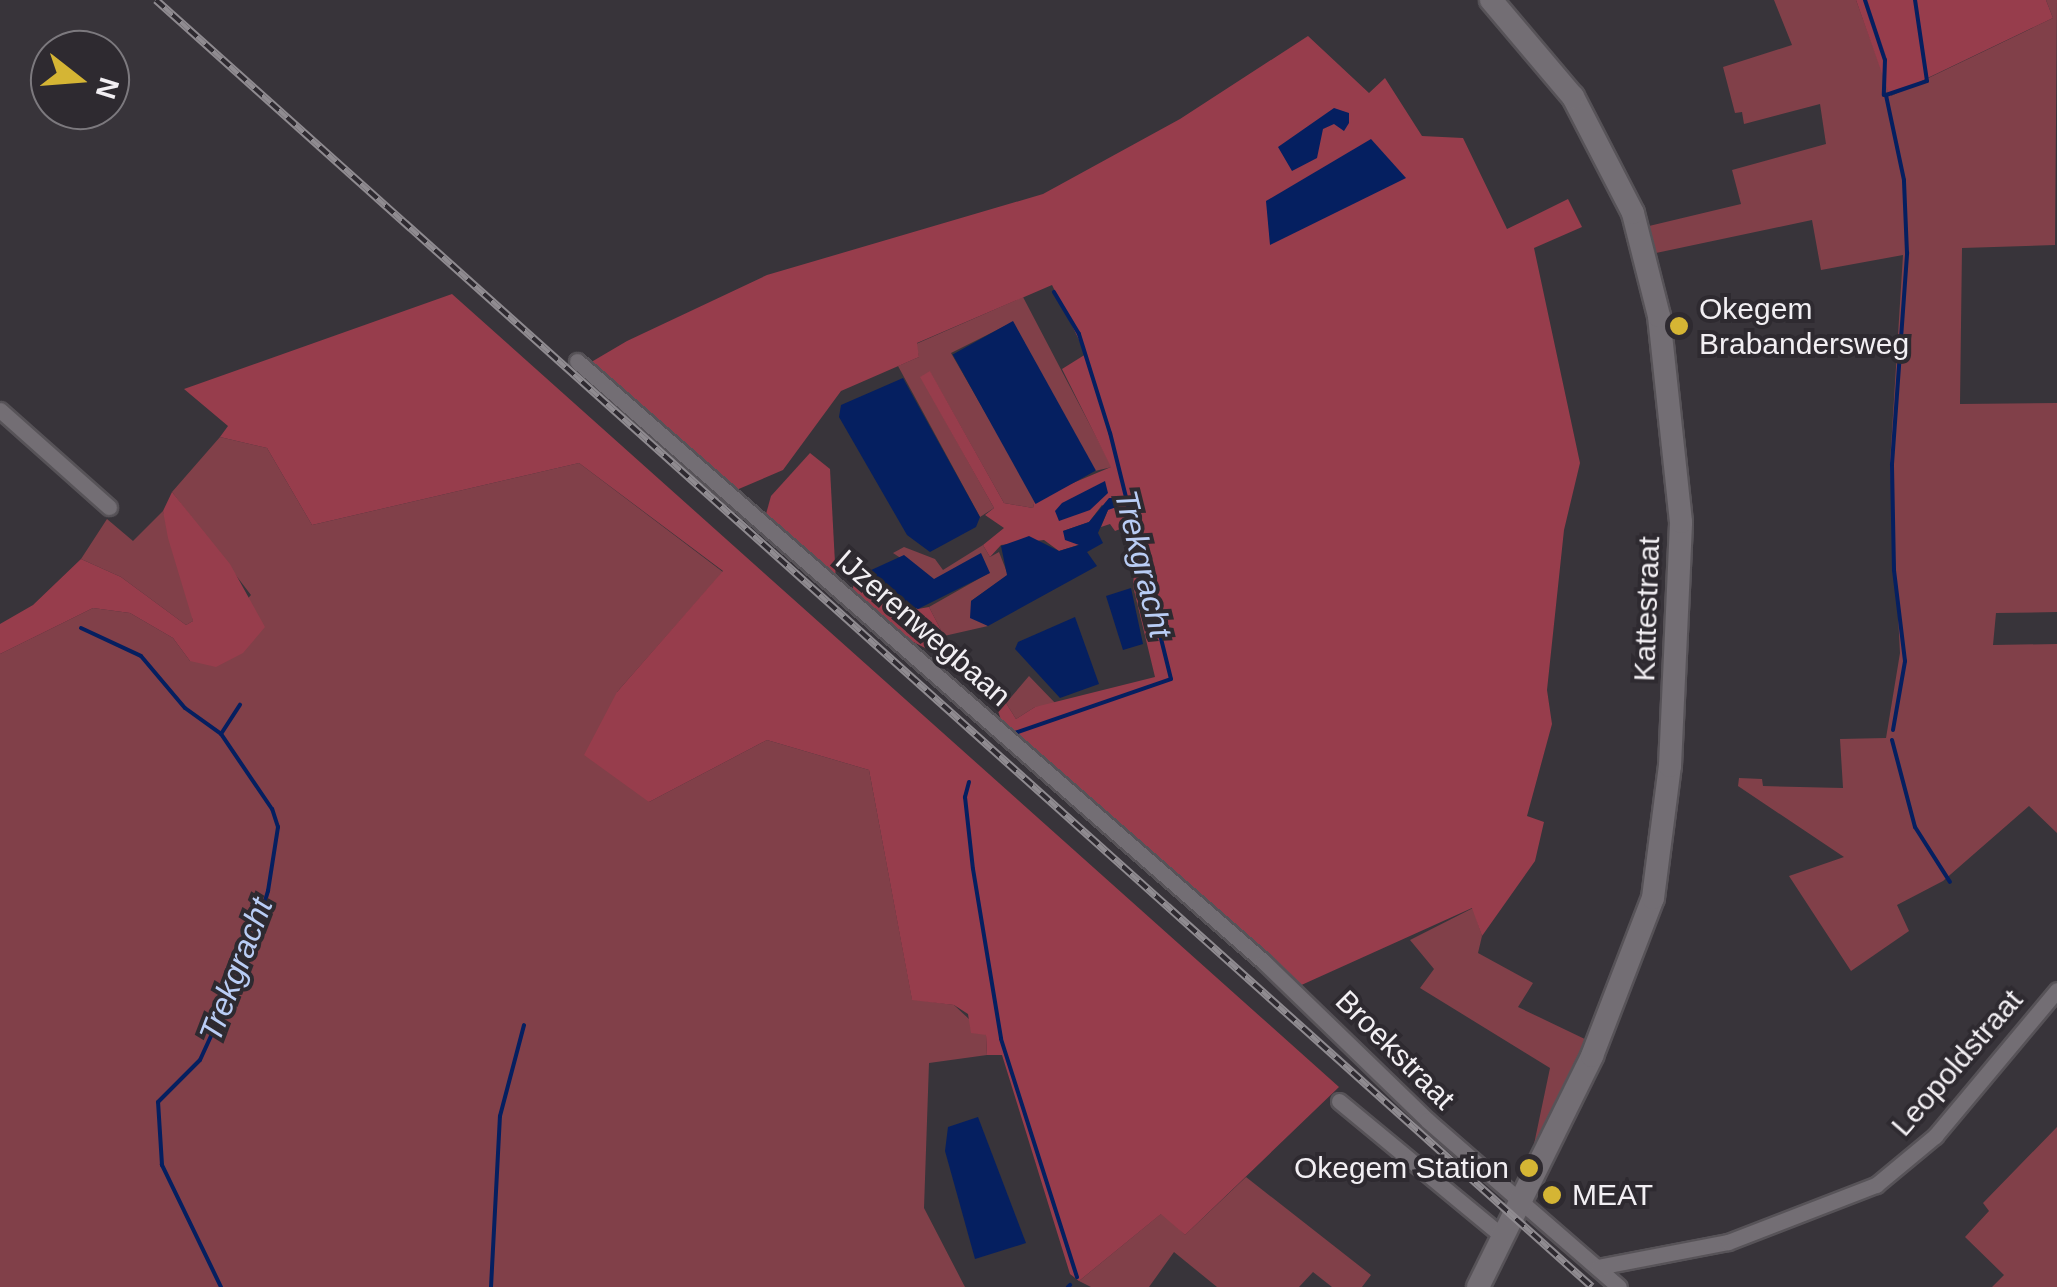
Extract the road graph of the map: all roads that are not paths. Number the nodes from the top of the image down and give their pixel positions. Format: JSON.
{"nodes":[{"id":1,"x":1491,"y":0,"type":"edge"},
{"id":2,"x":577,"y":361,"type":"dead end"},
{"id":3,"x":0,"y":410,"type":"edge"},
{"id":4,"x":110,"y":507,"type":"dead end"},
{"id":5,"x":1233,"y":936,"type":"joint"},
{"id":6,"x":2057,"y":990,"type":"edge"},
{"id":7,"x":1339,"y":1101,"type":"dead end"},
{"id":8,"x":1521,"y":1201,"type":"junction"},
{"id":9,"x":1500,"y":1234,"type":"junction"},
{"id":10,"x":1598,"y":1266,"type":"junction"},
{"id":11,"x":1480,"y":1286,"type":"edge"},
{"id":12,"x":1619,"y":1287,"type":"edge"}],
"edges":[{"from":1,"to":8,"type":"main road","name":"Kattestraat"},
{"from":2,"to":5,"type":"street","name":"IJzerenwegbaan"},
{"from":3,"to":4,"type":"street"},
{"from":5,"to":8,"type":"street","name":"Broekstraat"},
{"from":6,"to":10,"type":"street","name":"Leopoldstraat"},
{"from":7,"to":9,"type":"street"},
{"from":8,"to":9,"type":"main road","name":"Kattestraat"},
{"from":8,"to":10,"type":"street"},
{"from":9,"to":11,"type":"main road","name":"Kattestraat"},
{"from":10,"to":12,"type":"street"}]}
